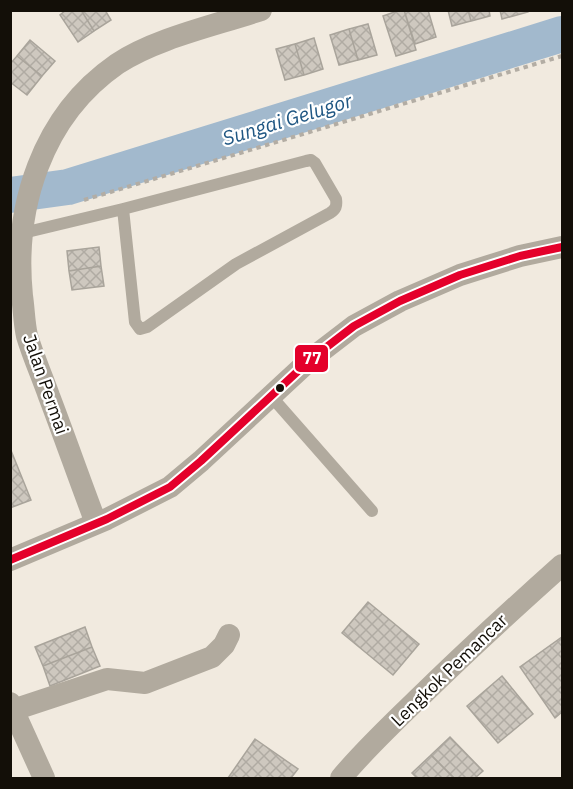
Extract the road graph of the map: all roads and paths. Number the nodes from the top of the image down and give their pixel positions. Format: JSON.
{"nodes":[{"id":1,"x":261,"y":10,"type":"edge"},
{"id":2,"x":562,"y":56,"type":"edge"},
{"id":3,"x":76,"y":202,"type":"dead end"},
{"id":4,"x":123,"y":209,"type":"junction"},
{"id":5,"x":23,"y":224,"type":"junction"},
{"id":6,"x":562,"y":248,"type":"edge"},
{"id":7,"x":19,"y":338,"type":"edge"},
{"id":8,"x":270,"y":395,"type":"junction"},
{"id":9,"x":372,"y":511,"type":"dead end"},
{"id":10,"x":96,"y":524,"type":"junction"},
{"id":11,"x":10,"y":560,"type":"edge"},
{"id":12,"x":562,"y":566,"type":"edge"},
{"id":13,"x":229,"y":635,"type":"dead end"},
{"id":14,"x":12,"y":706,"type":"edge"},
{"id":15,"x":44,"y":778,"type":"edge"},
{"id":16,"x":341,"y":778,"type":"edge"}],
"edges":[{"from":1,"to":5,"type":"street","name":"Jalan Permai"},
{"from":2,"to":3,"type":"path"},
{"from":4,"to":4,"type":"lane"},
{"from":4,"to":5,"type":"lane"},
{"from":5,"to":7,"type":"street","name":"Jalan Permai"},
{"from":6,"to":8,"type":"street"},
{"from":7,"to":10,"type":"street","name":"Jalan Permai"},
{"from":8,"to":9,"type":"lane"},
{"from":8,"to":10,"type":"street"},
{"from":10,"to":11,"type":"street"},
{"from":12,"to":16,"type":"street","name":"Lengkok Pemancar"},
{"from":13,"to":14,"type":"street"},
{"from":14,"to":15,"type":"street"}]}
